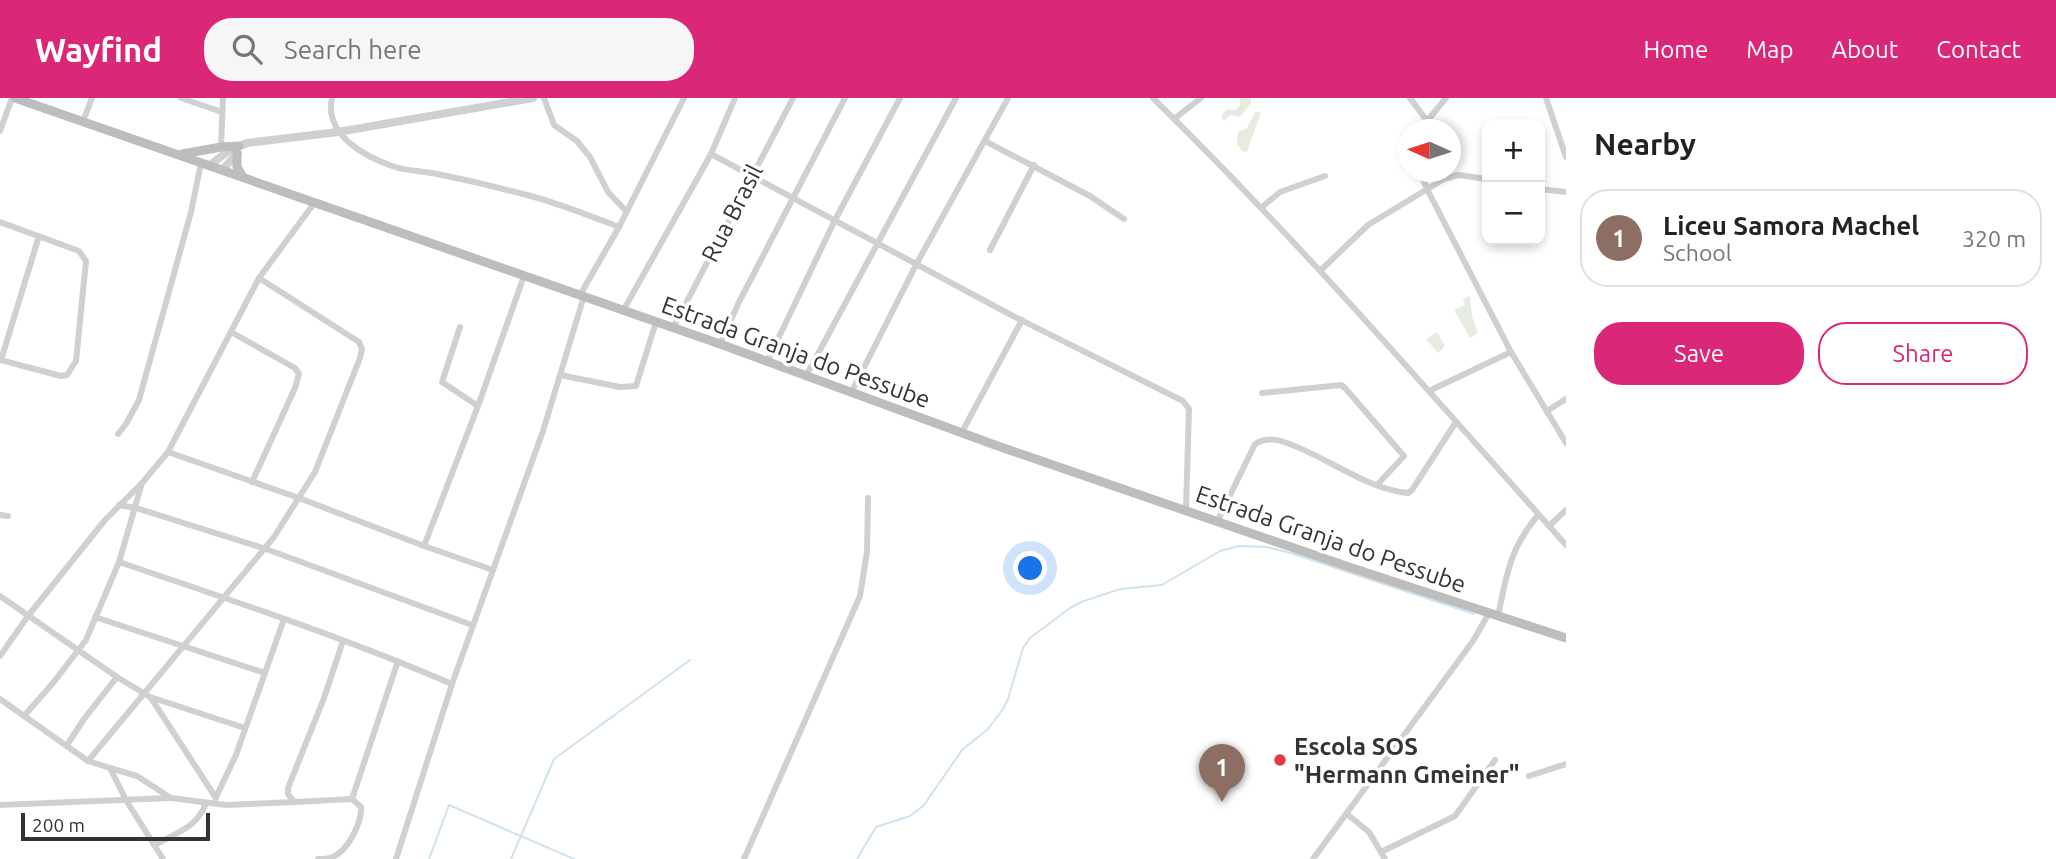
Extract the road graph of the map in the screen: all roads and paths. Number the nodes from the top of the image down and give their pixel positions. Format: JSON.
{"nodes":[{"id":1,"x":13,"y":98,"type":"edge"},
{"id":2,"x":92,"y":98,"type":"edge"},
{"id":3,"x":181,"y":98,"type":"edge"},
{"id":4,"x":223,"y":98,"type":"edge"},
{"id":5,"x":332,"y":98,"type":"edge"},
{"id":6,"x":533,"y":98,"type":"edge"},
{"id":7,"x":544,"y":98,"type":"edge"},
{"id":8,"x":684,"y":98,"type":"edge"},
{"id":9,"x":735,"y":98,"type":"edge"},
{"id":10,"x":793,"y":98,"type":"edge"},
{"id":11,"x":845,"y":98,"type":"edge"},
{"id":12,"x":900,"y":98,"type":"edge"},
{"id":13,"x":956,"y":98,"type":"edge"},
{"id":14,"x":1008,"y":98,"type":"edge"},
{"id":15,"x":1153,"y":98,"type":"edge"},
{"id":16,"x":1201,"y":98,"type":"edge"},
{"id":17,"x":1410,"y":98,"type":"edge"},
{"id":18,"x":1446,"y":98,"type":"edge"},
{"id":19,"x":1546,"y":98,"type":"edge"},
{"id":20,"x":519,"y":99,"type":"edge"},
{"id":21,"x":222,"y":112,"type":"junction"},
{"id":22,"x":1174,"y":119,"type":"junction"},
{"id":23,"x":1426,"y":119,"type":"edge"},
{"id":24,"x":1429,"y":119,"type":"edge"},
{"id":25,"x":83,"y":121,"type":"junction"},
{"id":26,"x":0,"y":131,"type":"edge"},
{"id":27,"x":338,"y":132,"type":"junction"},
{"id":28,"x":985,"y":141,"type":"junction"},
{"id":29,"x":220,"y":146,"type":"junction"},
{"id":30,"x":241,"y":148,"type":"junction"},
{"id":31,"x":180,"y":154,"type":"junction"},
{"id":32,"x":710,"y":154,"type":"junction"},
{"id":33,"x":1566,"y":157,"type":"edge"},
{"id":34,"x":206,"y":164,"type":"junction"},
{"id":35,"x":1034,"y":165,"type":"junction"},
{"id":36,"x":222,"y":170,"type":"junction"},
{"id":37,"x":1325,"y":176,"type":"dead end"},
{"id":38,"x":243,"y":177,"type":"junction"},
{"id":39,"x":750,"y":177,"type":"junction"},
{"id":40,"x":1482,"y":178,"type":"edge"},
{"id":41,"x":1424,"y":182,"type":"edge"},
{"id":42,"x":1427,"y":189,"type":"junction"},
{"id":43,"x":1545,"y":190,"type":"edge"},
{"id":44,"x":1566,"y":192,"type":"edge"},
{"id":45,"x":792,"y":197,"type":"junction"},
{"id":46,"x":315,"y":202,"type":"junction"},
{"id":47,"x":1262,"y":207,"type":"junction"},
{"id":48,"x":626,"y":212,"type":"junction"},
{"id":49,"x":1124,"y":219,"type":"dead end"},
{"id":50,"x":835,"y":220,"type":"junction"},
{"id":51,"x":0,"y":222,"type":"edge"},
{"id":52,"x":619,"y":227,"type":"junction"},
{"id":53,"x":38,"y":236,"type":"junction"},
{"id":54,"x":877,"y":242,"type":"junction"},
{"id":55,"x":990,"y":250,"type":"dead end"},
{"id":56,"x":916,"y":263,"type":"junction"},
{"id":57,"x":1321,"y":270,"type":"junction"},
{"id":58,"x":524,"y":276,"type":"junction"},
{"id":59,"x":259,"y":278,"type":"junction"},
{"id":60,"x":582,"y":296,"type":"junction"},
{"id":61,"x":623,"y":311,"type":"junction"},
{"id":62,"x":1022,"y":320,"type":"junction"},
{"id":63,"x":656,"y":322,"type":"junction"},
{"id":64,"x":460,"y":327,"type":"dead end"},
{"id":65,"x":673,"y":328,"type":"junction"},
{"id":66,"x":231,"y":332,"type":"junction"},
{"id":67,"x":720,"y":344,"type":"junction"},
{"id":68,"x":1511,"y":352,"type":"junction"},
{"id":69,"x":1,"y":360,"type":"edge"},
{"id":70,"x":768,"y":362,"type":"junction"},
{"id":71,"x":560,"y":375,"type":"junction"},
{"id":72,"x":806,"y":376,"type":"junction"},
{"id":73,"x":1429,"y":391,"type":"junction"},
{"id":74,"x":850,"y":393,"type":"junction"},
{"id":75,"x":1262,"y":393,"type":"dead end"},
{"id":76,"x":1566,"y":399,"type":"edge"},
{"id":77,"x":478,"y":406,"type":"junction"},
{"id":78,"x":1547,"y":411,"type":"junction"},
{"id":79,"x":1456,"y":422,"type":"junction"},
{"id":80,"x":962,"y":432,"type":"junction"},
{"id":81,"x":118,"y":433,"type":"dead end"},
{"id":82,"x":1564,"y":433,"type":"edge"},
{"id":83,"x":1566,"y":443,"type":"edge"},
{"id":84,"x":169,"y":452,"type":"junction"},
{"id":85,"x":142,"y":482,"type":"junction"},
{"id":86,"x":253,"y":482,"type":"junction"},
{"id":87,"x":1378,"y":484,"type":"junction"},
{"id":88,"x":299,"y":498,"type":"junction"},
{"id":89,"x":868,"y":498,"type":"dead end"},
{"id":90,"x":119,"y":505,"type":"junction"},
{"id":91,"x":136,"y":508,"type":"junction"},
{"id":92,"x":1186,"y":509,"type":"junction"},
{"id":93,"x":1566,"y":510,"type":"edge"},
{"id":94,"x":0,"y":514,"type":"edge"},
{"id":95,"x":1538,"y":515,"type":"junction"},
{"id":96,"x":8,"y":516,"type":"dead end"},
{"id":97,"x":1218,"y":520,"type":"junction"},
{"id":98,"x":1549,"y":527,"type":"junction"},
{"id":99,"x":1566,"y":545,"type":"edge"},
{"id":100,"x":424,"y":546,"type":"junction"},
{"id":101,"x":266,"y":549,"type":"junction"},
{"id":102,"x":119,"y":562,"type":"junction"},
{"id":103,"x":493,"y":570,"type":"junction"},
{"id":104,"x":0,"y":596,"type":"edge"},
{"id":105,"x":225,"y":597,"type":"junction"},
{"id":106,"x":1493,"y":615,"type":"junction"},
{"id":107,"x":27,"y":616,"type":"junction"},
{"id":108,"x":95,"y":617,"type":"junction"},
{"id":109,"x":284,"y":619,"type":"junction"},
{"id":110,"x":472,"y":625,"type":"junction"},
{"id":111,"x":1566,"y":638,"type":"edge"},
{"id":112,"x":343,"y":640,"type":"junction"},
{"id":113,"x":183,"y":645,"type":"junction"},
{"id":114,"x":79,"y":650,"type":"junction"},
{"id":115,"x":0,"y":656,"type":"edge"},
{"id":116,"x":398,"y":661,"type":"junction"},
{"id":117,"x":265,"y":673,"type":"junction"},
{"id":118,"x":117,"y":677,"type":"junction"},
{"id":119,"x":452,"y":684,"type":"junction"},
{"id":120,"x":147,"y":695,"type":"junction"},
{"id":121,"x":0,"y":699,"type":"edge"},
{"id":122,"x":24,"y":716,"type":"junction"},
{"id":123,"x":245,"y":728,"type":"junction"},
{"id":124,"x":67,"y":745,"type":"junction"},
{"id":125,"x":1495,"y":760,"type":"dead end"},
{"id":126,"x":88,"y":761,"type":"junction"},
{"id":127,"x":1566,"y":764,"type":"edge"},
{"id":128,"x":110,"y":768,"type":"junction"},
{"id":129,"x":1530,"y":776,"type":"dead end"},
{"id":130,"x":216,"y":797,"type":"junction"},
{"id":131,"x":171,"y":798,"type":"junction"},
{"id":132,"x":352,"y":799,"type":"junction"},
{"id":133,"x":126,"y":800,"type":"junction"},
{"id":134,"x":294,"y":802,"type":"junction"},
{"id":135,"x":206,"y":803,"type":"junction"},
{"id":136,"x":221,"y":804,"type":"junction"},
{"id":137,"x":0,"y":805,"type":"edge"},
{"id":138,"x":1347,"y":814,"type":"junction"},
{"id":139,"x":155,"y":845,"type":"junction"},
{"id":140,"x":1381,"y":852,"type":"junction"},
{"id":141,"x":163,"y":859,"type":"edge"},
{"id":142,"x":318,"y":859,"type":"edge"},
{"id":143,"x":396,"y":859,"type":"edge"},
{"id":144,"x":744,"y":859,"type":"edge"},
{"id":145,"x":1314,"y":859,"type":"edge"},
{"id":146,"x":1385,"y":859,"type":"edge"}],
"edges":[{"from":1,"to":25,"type":"main road","name":"Estrada Granja do Pessube"},
{"from":1,"to":26,"type":"street"},
{"from":2,"to":25,"type":"street"},
{"from":3,"to":21,"type":"street"},
{"from":4,"to":21,"type":"street"},
{"from":5,"to":27,"type":"street"},
{"from":6,"to":20,"type":"street"},
{"from":7,"to":48,"type":"street"},
{"from":8,"to":48,"type":"street"},
{"from":9,"to":32,"type":"street"},
{"from":10,"to":39,"type":"street","name":"Rua Brasil"},
{"from":11,"to":45,"type":"street"},
{"from":12,"to":50,"type":"street"},
{"from":13,"to":54,"type":"street"},
{"from":14,"to":28,"type":"street"},
{"from":15,"to":22,"type":"street"},
{"from":16,"to":22,"type":"street"},
{"from":17,"to":23,"type":"street"},
{"from":18,"to":24,"type":"street"},
{"from":19,"to":33,"type":"street"},
{"from":20,"to":27,"type":"street"},
{"from":21,"to":29,"type":"street"},
{"from":22,"to":47,"type":"street"},
{"from":25,"to":31,"type":"main road","name":"Estrada Granja do Pessube"},
{"from":27,"to":30,"type":"street"},
{"from":27,"to":52,"type":"street"},
{"from":28,"to":35,"type":"street"},
{"from":28,"to":56,"type":"street"},
{"from":29,"to":30,"type":"main road"},
{"from":29,"to":31,"type":"main road"},
{"from":30,"to":34,"type":"street"},
{"from":30,"to":36,"type":"street"},
{"from":30,"to":38,"type":"main road"},
{"from":31,"to":34,"type":"main road","name":"Estrada Granja do Pessube"},
{"from":32,"to":39,"type":"street"},
{"from":32,"to":61,"type":"street"},
{"from":34,"to":36,"type":"main road","name":"Estrada Granja do Pessube"},
{"from":34,"to":81,"type":"street"},
{"from":35,"to":49,"type":"street"},
{"from":35,"to":55,"type":"street"},
{"from":36,"to":38,"type":"main road","name":"Estrada Granja do Pessube"},
{"from":37,"to":47,"type":"street"},
{"from":38,"to":46,"type":"main road","name":"Estrada Granja do Pessube"},
{"from":39,"to":45,"type":"street"},
{"from":39,"to":65,"type":"street","name":"Rua Brasil"},
{"from":40,"to":42,"type":"street"},
{"from":41,"to":42,"type":"street"},
{"from":42,"to":57,"type":"street"},
{"from":42,"to":68,"type":"street"},
{"from":43,"to":44,"type":"street"},
{"from":45,"to":50,"type":"street"},
{"from":45,"to":67,"type":"street"},
{"from":46,"to":58,"type":"main road","name":"Estrada Granja do Pessube"},
{"from":46,"to":59,"type":"street"},
{"from":47,"to":57,"type":"street"},
{"from":48,"to":52,"type":"street"},
{"from":50,"to":54,"type":"street"},
{"from":50,"to":70,"type":"street"},
{"from":51,"to":53,"type":"street"},
{"from":52,"to":60,"type":"street"},
{"from":53,"to":69,"type":"street"},
{"from":53,"to":69,"type":"street"},
{"from":54,"to":56,"type":"street"},
{"from":54,"to":72,"type":"street"},
{"from":56,"to":62,"type":"street"},
{"from":56,"to":74,"type":"street"},
{"from":57,"to":73,"type":"street"},
{"from":58,"to":60,"type":"main road","name":"Estrada Granja do Pessube"},
{"from":58,"to":77,"type":"street"},
{"from":59,"to":66,"type":"street"},
{"from":59,"to":88,"type":"street"},
{"from":60,"to":61,"type":"main road","name":"Estrada Granja do Pessube"},
{"from":60,"to":71,"type":"street"},
{"from":61,"to":63,"type":"main road","name":"Estrada Granja do Pessube"},
{"from":62,"to":80,"type":"street"},
{"from":62,"to":92,"type":"street"},
{"from":63,"to":65,"type":"main road","name":"Estrada Granja do Pessube"},
{"from":63,"to":71,"type":"street"},
{"from":64,"to":77,"type":"street"},
{"from":65,"to":67,"type":"main road","name":"Estrada Granja do Pessube"},
{"from":66,"to":84,"type":"street"},
{"from":66,"to":86,"type":"street"},
{"from":67,"to":70,"type":"main road","name":"Estrada Granja do Pessube"},
{"from":68,"to":73,"type":"street"},
{"from":68,"to":78,"type":"street"},
{"from":70,"to":72,"type":"main road","name":"Estrada Granja do Pessube"},
{"from":71,"to":103,"type":"street"},
{"from":72,"to":74,"type":"main road","name":"Estrada Granja do Pessube"},
{"from":73,"to":79,"type":"street"},
{"from":74,"to":80,"type":"main road","name":"Estrada Granja do Pessube"},
{"from":75,"to":87,"type":"street"},
{"from":76,"to":78,"type":"street"},
{"from":77,"to":100,"type":"street"},
{"from":78,"to":82,"type":"street"},
{"from":79,"to":87,"type":"street"},
{"from":79,"to":95,"type":"street"},
{"from":80,"to":92,"type":"main road","name":"Estrada Granja do Pessube"},
{"from":82,"to":83,"type":"street"},
{"from":84,"to":85,"type":"street"},
{"from":84,"to":86,"type":"street"},
{"from":85,"to":90,"type":"street"},
{"from":85,"to":91,"type":"street"},
{"from":86,"to":88,"type":"street"},
{"from":87,"to":97,"type":"street"},
{"from":88,"to":100,"type":"street"},
{"from":88,"to":101,"type":"street"},
{"from":89,"to":144,"type":"street"},
{"from":90,"to":91,"type":"street"},
{"from":90,"to":107,"type":"street"},
{"from":91,"to":101,"type":"street"},
{"from":91,"to":102,"type":"street"},
{"from":92,"to":97,"type":"main road","name":"Estrada Granja do Pessube"},
{"from":93,"to":98,"type":"street"},
{"from":94,"to":96,"type":"street"},
{"from":95,"to":98,"type":"street"},
{"from":95,"to":106,"type":"street"},
{"from":97,"to":106,"type":"main road","name":"Estrada Granja do Pessube"},
{"from":98,"to":99,"type":"street"},
{"from":100,"to":103,"type":"street"},
{"from":101,"to":105,"type":"street"},
{"from":101,"to":110,"type":"street"},
{"from":102,"to":105,"type":"street"},
{"from":102,"to":108,"type":"street"},
{"from":103,"to":110,"type":"street"},
{"from":104,"to":107,"type":"street"},
{"from":105,"to":109,"type":"street"},
{"from":105,"to":113,"type":"street"},
{"from":106,"to":111,"type":"main road","name":"Estrada Granja do Pessube"},
{"from":106,"to":138,"type":"street"},
{"from":107,"to":114,"type":"street"},
{"from":107,"to":115,"type":"street"},
{"from":108,"to":113,"type":"street"},
{"from":108,"to":114,"type":"street"},
{"from":109,"to":112,"type":"street"},
{"from":109,"to":117,"type":"street"},
{"from":110,"to":119,"type":"street"},
{"from":112,"to":116,"type":"street"},
{"from":112,"to":134,"type":"street"},
{"from":113,"to":117,"type":"street"},
{"from":113,"to":120,"type":"street"},
{"from":114,"to":118,"type":"street"},
{"from":114,"to":122,"type":"street"},
{"from":116,"to":119,"type":"street"},
{"from":116,"to":132,"type":"street"},
{"from":117,"to":123,"type":"street"},
{"from":118,"to":120,"type":"street"},
{"from":118,"to":124,"type":"street"},
{"from":119,"to":143,"type":"street"},
{"from":120,"to":123,"type":"street"},
{"from":120,"to":126,"type":"street"},
{"from":120,"to":130,"type":"street"},
{"from":121,"to":122,"type":"street"},
{"from":122,"to":124,"type":"street"},
{"from":123,"to":130,"type":"street"},
{"from":124,"to":126,"type":"street"},
{"from":125,"to":140,"type":"street"},
{"from":126,"to":128,"type":"street"},
{"from":127,"to":129,"type":"street"},
{"from":128,"to":131,"type":"street"},
{"from":128,"to":133,"type":"street"},
{"from":130,"to":136,"type":"street"},
{"from":131,"to":133,"type":"street"},
{"from":131,"to":135,"type":"street"},
{"from":132,"to":134,"type":"street"},
{"from":132,"to":142,"type":"street"},
{"from":133,"to":137,"type":"street"},
{"from":133,"to":139,"type":"street"},
{"from":134,"to":136,"type":"street"},
{"from":135,"to":136,"type":"street"},
{"from":135,"to":139,"type":"street"},
{"from":138,"to":140,"type":"street"},
{"from":138,"to":145,"type":"street"},
{"from":139,"to":141,"type":"street"},
{"from":140,"to":146,"type":"street"}]}
